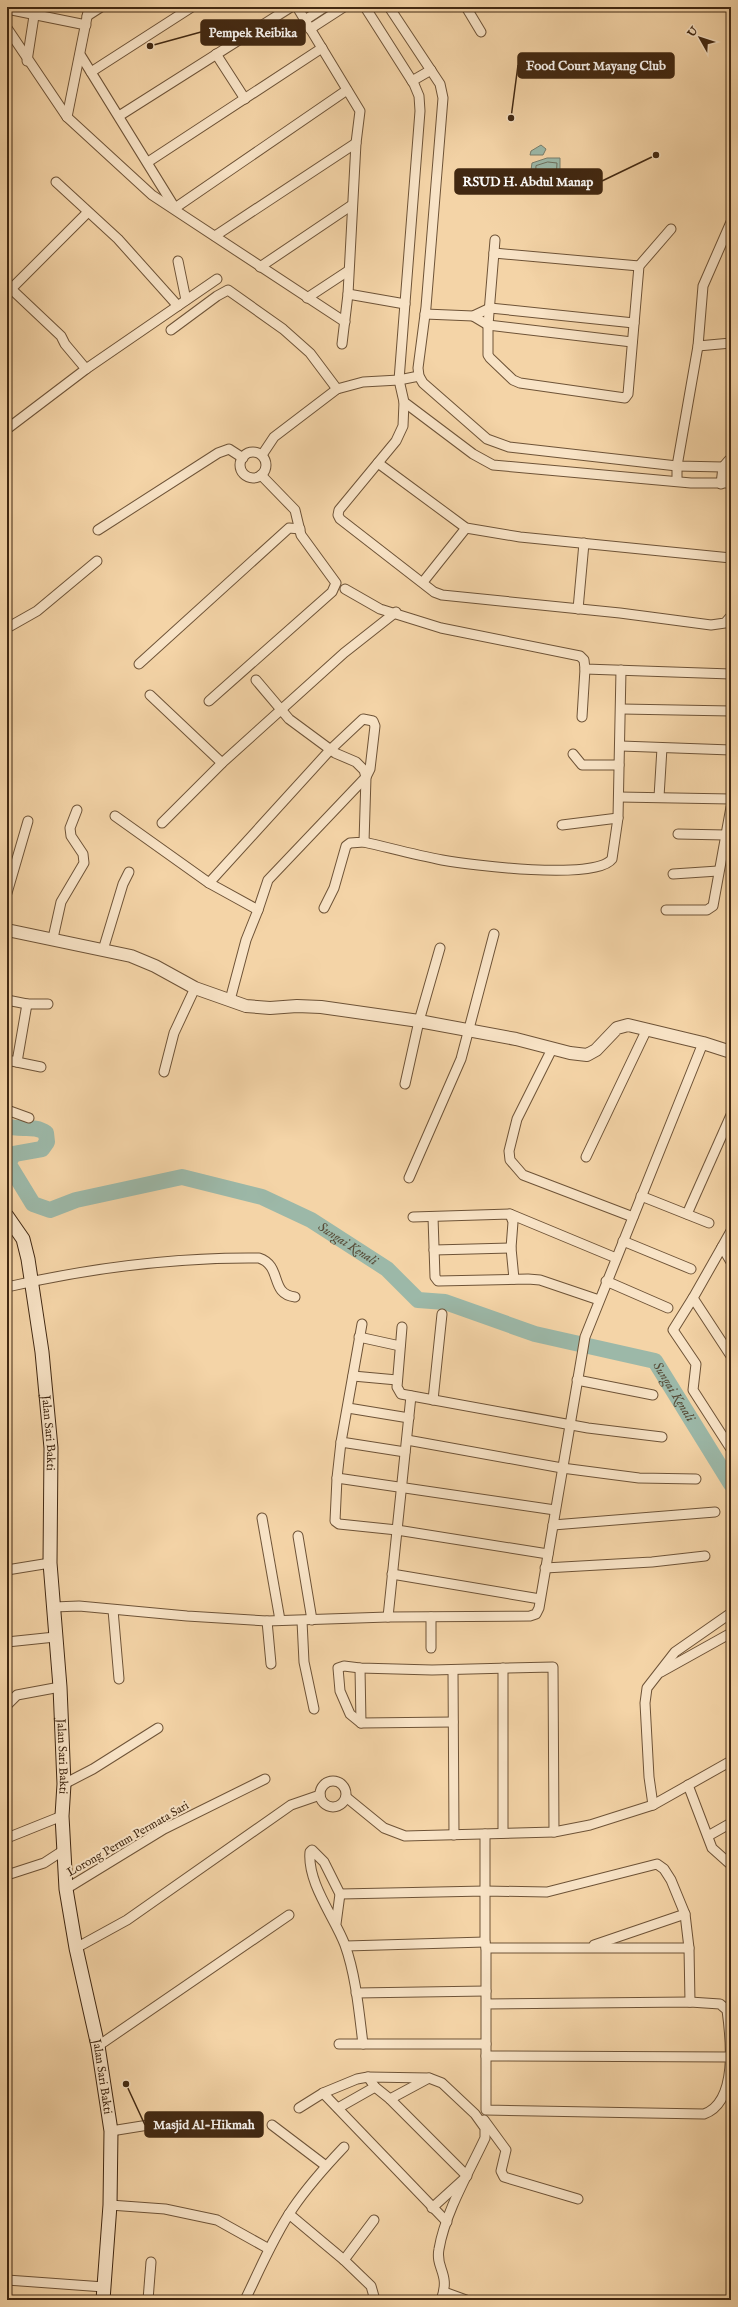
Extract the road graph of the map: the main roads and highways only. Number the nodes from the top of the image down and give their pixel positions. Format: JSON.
{"nodes":[{"id":1,"x":7,"y":1216,"type":"edge"},
{"id":2,"x":104,"y":2294,"type":"edge"}],
"edges":[{"from":1,"to":2,"type":"main road","name":"Jalan Sari Bakti"}]}
